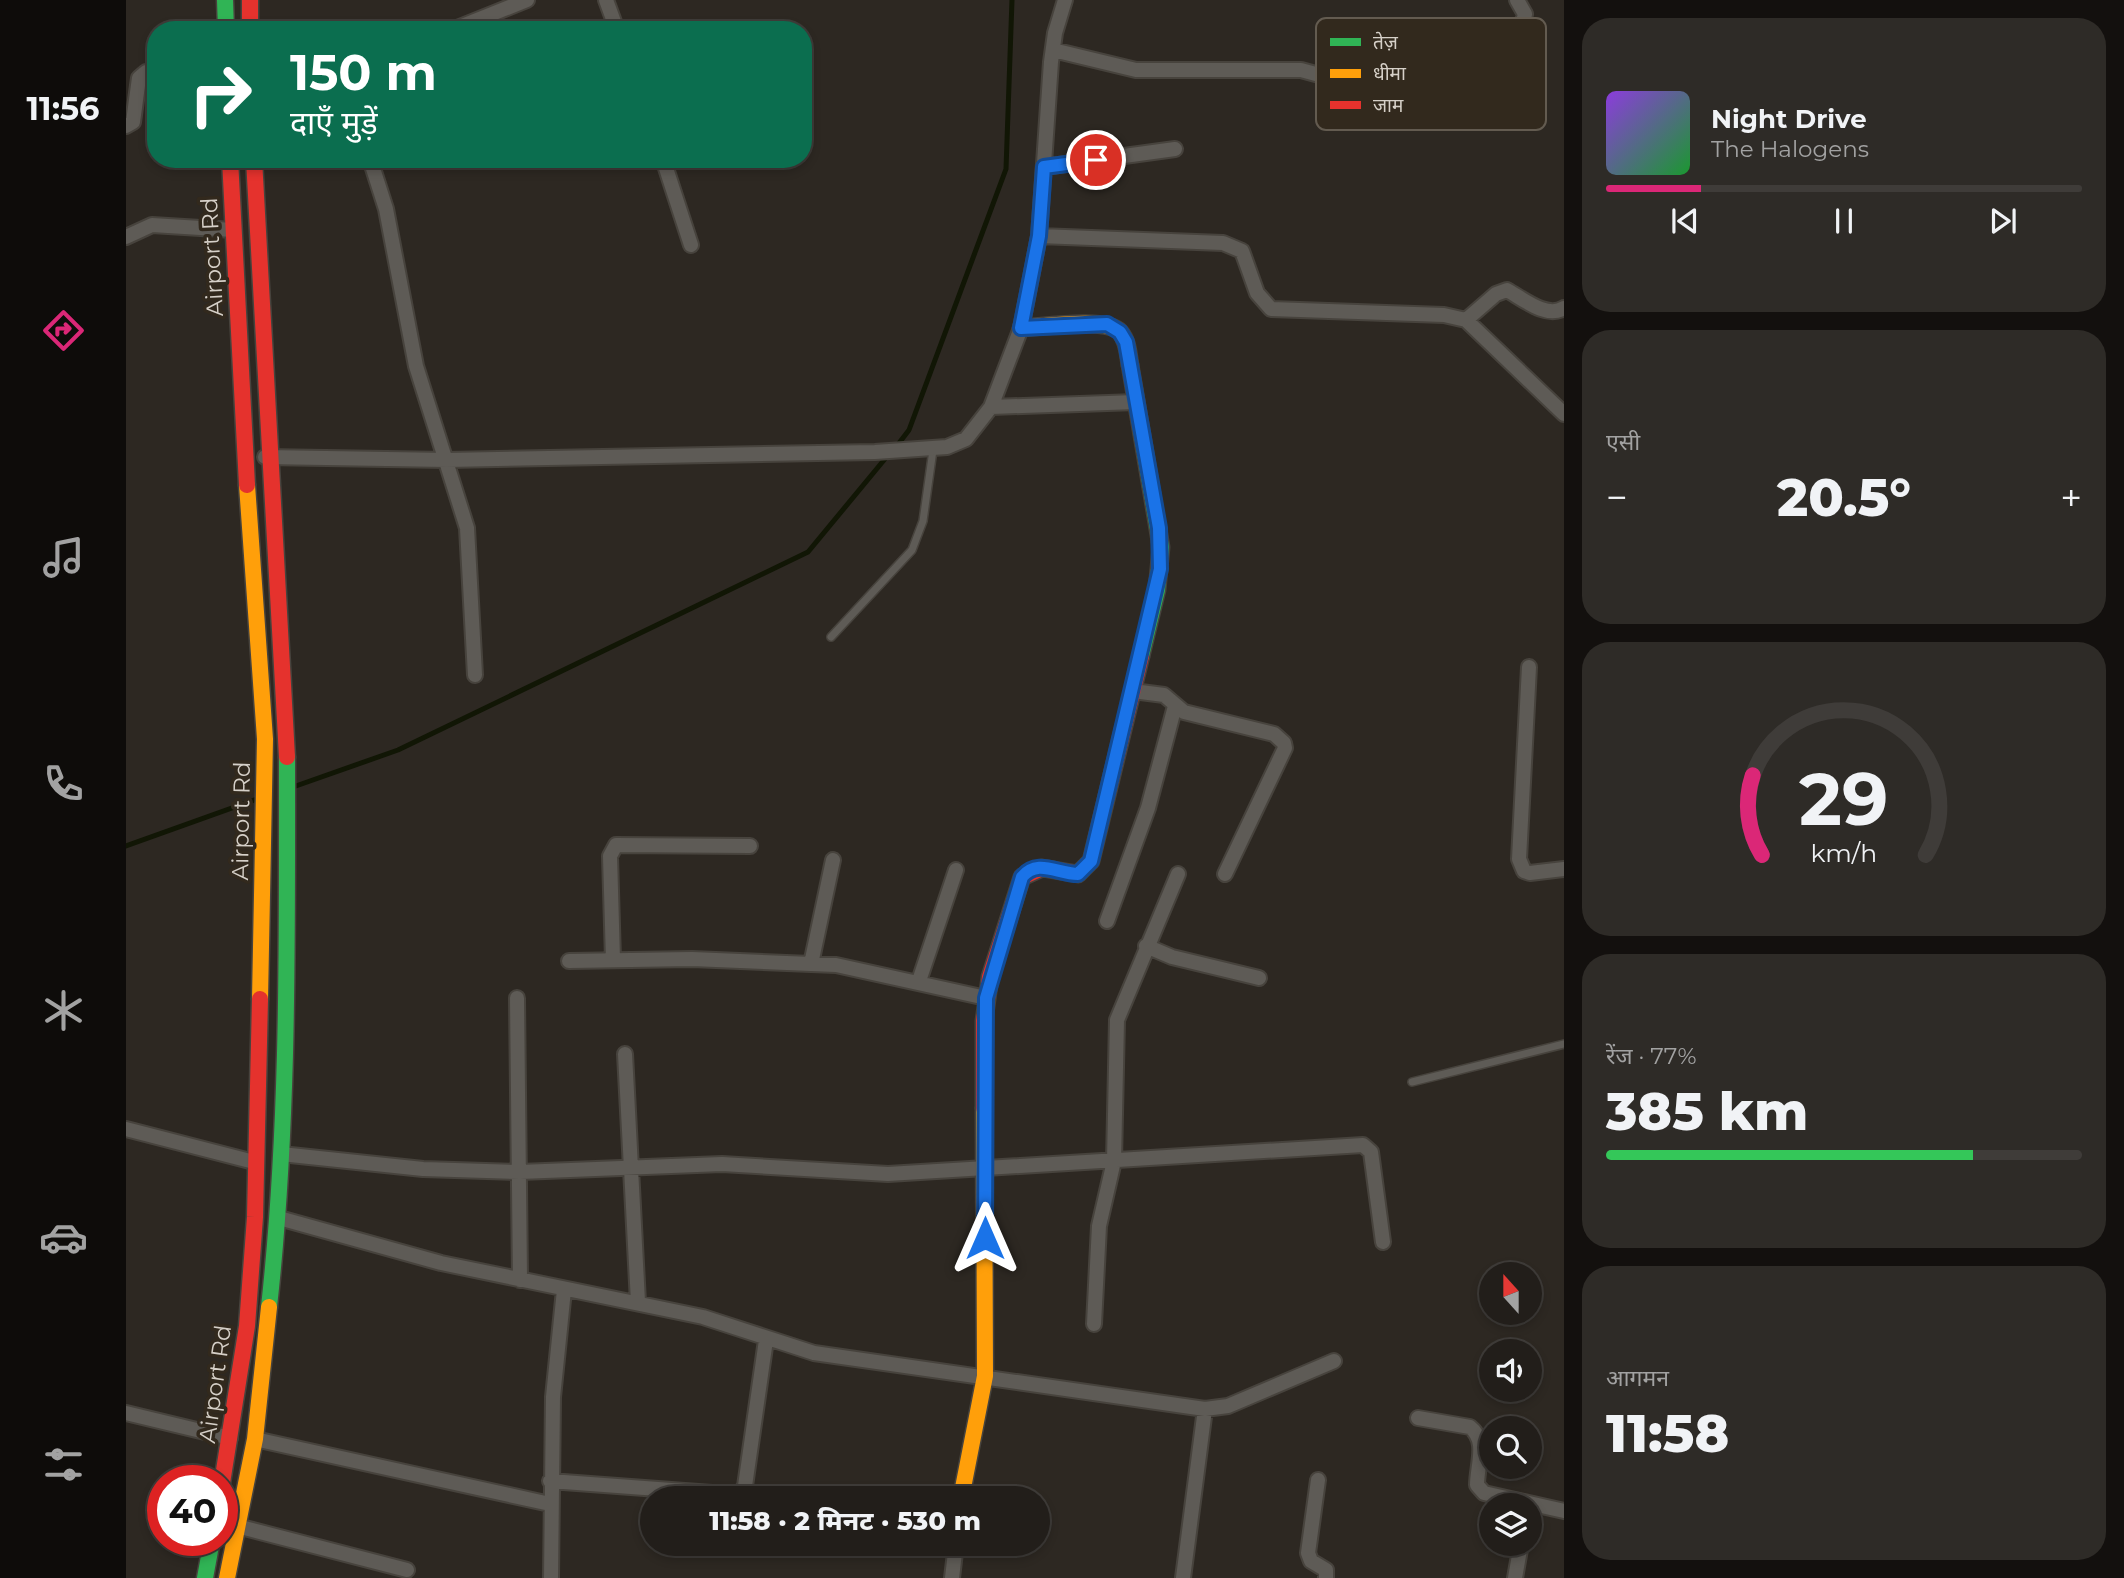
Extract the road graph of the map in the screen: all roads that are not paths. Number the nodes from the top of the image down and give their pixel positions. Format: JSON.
{"nodes":[{"id":1,"x":225,"y":0,"type":"edge"},
{"id":2,"x":250,"y":0,"type":"edge"},
{"id":3,"x":527,"y":0,"type":"edge"},
{"id":4,"x":606,"y":0,"type":"edge"},
{"id":5,"x":1066,"y":0,"type":"edge"},
{"id":6,"x":1517,"y":0,"type":"edge"},
{"id":7,"x":1524,"y":18,"type":"edge"},
{"id":8,"x":226,"y":21,"type":"edge"},
{"id":9,"x":250,"y":21,"type":"edge"},
{"id":10,"x":474,"y":21,"type":"edge"},
{"id":11,"x":614,"y":21,"type":"edge"},
{"id":12,"x":1053,"y":50,"type":"junction"},
{"id":13,"x":147,"y":72,"type":"edge"},
{"id":14,"x":1316,"y":74,"type":"edge"},
{"id":15,"x":126,"y":126,"type":"edge"},
{"id":16,"x":1175,"y":149,"type":"dead end"},
{"id":17,"x":1044,"y":167,"type":"junction"},
{"id":18,"x":230,"y":168,"type":"edge"},
{"id":19,"x":254,"y":168,"type":"edge"},
{"id":20,"x":373,"y":168,"type":"edge"},
{"id":21,"x":666,"y":168,"type":"edge"},
{"id":22,"x":233,"y":230,"type":"junction"},
{"id":23,"x":1039,"y":236,"type":"junction"},
{"id":24,"x":126,"y":237,"type":"edge"},
{"id":25,"x":691,"y":244,"type":"dead end"},
{"id":26,"x":1564,"y":308,"type":"edge"},
{"id":27,"x":1466,"y":320,"type":"junction"},
{"id":28,"x":1021,"y":328,"type":"junction"},
{"id":29,"x":1136,"y":402,"type":"junction"},
{"id":30,"x":991,"y":407,"type":"junction"},
{"id":31,"x":1564,"y":414,"type":"edge"},
{"id":32,"x":933,"y":450,"type":"junction"},
{"id":33,"x":245,"y":456,"type":"junction"},
{"id":34,"x":270,"y":458,"type":"junction"},
{"id":35,"x":447,"y":460,"type":"junction"},
{"id":36,"x":831,"y":637,"type":"dead end"},
{"id":37,"x":1529,"y":667,"type":"dead end"},
{"id":38,"x":475,"y":675,"type":"dead end"},
{"id":39,"x":1133,"y":691,"type":"junction"},
{"id":40,"x":1175,"y":706,"type":"junction"},
{"id":41,"x":750,"y":846,"type":"dead end"},
{"id":42,"x":833,"y":860,"type":"dead end"},
{"id":43,"x":1564,"y":869,"type":"edge"},
{"id":44,"x":956,"y":870,"type":"dead end"},
{"id":45,"x":1178,"y":874,"type":"dead end"},
{"id":46,"x":1225,"y":874,"type":"dead end"},
{"id":47,"x":1108,"y":921,"type":"dead end"},
{"id":48,"x":1146,"y":946,"type":"junction"},
{"id":49,"x":613,"y":960,"type":"junction"},
{"id":50,"x":569,"y":961,"type":"dead end"},
{"id":51,"x":811,"y":964,"type":"junction"},
{"id":52,"x":1259,"y":978,"type":"dead end"},
{"id":53,"x":919,"y":981,"type":"junction"},
{"id":54,"x":517,"y":998,"type":"dead end"},
{"id":55,"x":986,"y":998,"type":"junction"},
{"id":56,"x":1564,"y":1044,"type":"edge"},
{"id":57,"x":625,"y":1054,"type":"dead end"},
{"id":58,"x":1412,"y":1082,"type":"dead end"},
{"id":59,"x":126,"y":1129,"type":"edge"},
{"id":60,"x":281,"y":1154,"type":"junction"},
{"id":61,"x":1114,"y":1161,"type":"junction"},
{"id":62,"x":254,"y":1162,"type":"junction"},
{"id":63,"x":630,"y":1169,"type":"junction"},
{"id":64,"x":985,"y":1169,"type":"junction"},
{"id":65,"x":520,"y":1172,"type":"junction"},
{"id":66,"x":279,"y":1218,"type":"junction"},
{"id":67,"x":1382,"y":1242,"type":"dead end"},
{"id":68,"x":520,"y":1280,"type":"junction"},
{"id":69,"x":564,"y":1290,"type":"junction"},
{"id":70,"x":638,"y":1302,"type":"junction"},
{"id":71,"x":1094,"y":1324,"type":"dead end"},
{"id":72,"x":766,"y":1340,"type":"junction"},
{"id":73,"x":1334,"y":1361,"type":"dead end"},
{"id":74,"x":985,"y":1376,"type":"junction"},
{"id":75,"x":1205,"y":1409,"type":"junction"},
{"id":76,"x":126,"y":1413,"type":"edge"},
{"id":77,"x":1418,"y":1418,"type":"dead end"},
{"id":78,"x":230,"y":1438,"type":"junction"},
{"id":79,"x":255,"y":1438,"type":"junction"},
{"id":80,"x":225,"y":1465,"type":"edge"},
{"id":81,"x":550,"y":1480,"type":"junction"},
{"id":82,"x":1318,"y":1480,"type":"dead end"},
{"id":83,"x":963,"y":1486,"type":"edge"},
{"id":84,"x":1490,"y":1493,"type":"edge"},
{"id":85,"x":550,"y":1504,"type":"junction"},
{"id":86,"x":1542,"y":1507,"type":"edge"},
{"id":87,"x":1564,"y":1511,"type":"edge"},
{"id":88,"x":238,"y":1521,"type":"edge"},
{"id":89,"x":238,"y":1526,"type":"edge"},
{"id":90,"x":209,"y":1556,"type":"edge"},
{"id":91,"x":231,"y":1556,"type":"edge"},
{"id":92,"x":955,"y":1556,"type":"edge"},
{"id":93,"x":1519,"y":1556,"type":"edge"},
{"id":94,"x":408,"y":1570,"type":"dead end"},
{"id":95,"x":205,"y":1578,"type":"edge"},
{"id":96,"x":227,"y":1578,"type":"edge"},
{"id":97,"x":551,"y":1578,"type":"edge"},
{"id":98,"x":952,"y":1578,"type":"edge"},
{"id":99,"x":1183,"y":1578,"type":"edge"},
{"id":100,"x":1326,"y":1578,"type":"edge"},
{"id":101,"x":1515,"y":1578,"type":"edge"}],
"edges":[{"from":1,"to":8,"type":"main road"},
{"from":2,"to":9,"type":"main road"},
{"from":3,"to":10,"type":"street"},
{"from":4,"to":11,"type":"street"},
{"from":5,"to":12,"type":"street"},
{"from":6,"to":7,"type":"street"},
{"from":12,"to":14,"type":"street"},
{"from":12,"to":17,"type":"street"},
{"from":13,"to":15,"type":"street"},
{"from":16,"to":17,"type":"street"},
{"from":17,"to":23,"type":"street"},
{"from":18,"to":22,"type":"main road","name":"Airport Rd"},
{"from":19,"to":34,"type":"main road"},
{"from":20,"to":35,"type":"street"},
{"from":21,"to":25,"type":"street"},
{"from":22,"to":24,"type":"street"},
{"from":22,"to":33,"type":"main road","name":"Airport Rd"},
{"from":23,"to":27,"type":"street"},
{"from":23,"to":28,"type":"street"},
{"from":26,"to":27,"type":"street"},
{"from":27,"to":31,"type":"street"},
{"from":28,"to":29,"type":"main road"},
{"from":28,"to":30,"type":"street"},
{"from":29,"to":30,"type":"street"},
{"from":29,"to":39,"type":"main road"},
{"from":30,"to":32,"type":"street"},
{"from":32,"to":35,"type":"street"},
{"from":32,"to":36,"type":"lane"},
{"from":33,"to":34,"type":"street"},
{"from":33,"to":62,"type":"main road","name":"Airport Rd"},
{"from":34,"to":35,"type":"street"},
{"from":34,"to":60,"type":"main road"},
{"from":35,"to":38,"type":"street"},
{"from":37,"to":43,"type":"street"},
{"from":39,"to":40,"type":"street"},
{"from":39,"to":55,"type":"main road"},
{"from":40,"to":46,"type":"street"},
{"from":40,"to":47,"type":"street"},
{"from":41,"to":49,"type":"street"},
{"from":42,"to":51,"type":"street"},
{"from":44,"to":53,"type":"street"},
{"from":45,"to":48,"type":"street"},
{"from":48,"to":52,"type":"street"},
{"from":48,"to":61,"type":"street"},
{"from":49,"to":50,"type":"street"},
{"from":49,"to":51,"type":"street"},
{"from":51,"to":53,"type":"street"},
{"from":53,"to":55,"type":"street"},
{"from":54,"to":65,"type":"street"},
{"from":55,"to":64,"type":"main road"},
{"from":56,"to":58,"type":"lane"},
{"from":57,"to":63,"type":"street"},
{"from":59,"to":62,"type":"street"},
{"from":60,"to":65,"type":"street"},
{"from":60,"to":66,"type":"main road"},
{"from":61,"to":64,"type":"street"},
{"from":61,"to":67,"type":"street"},
{"from":61,"to":71,"type":"street"},
{"from":62,"to":78,"type":"main road","name":"Airport Rd"},
{"from":63,"to":64,"type":"street"},
{"from":63,"to":65,"type":"street"},
{"from":63,"to":70,"type":"street"},
{"from":64,"to":74,"type":"main road"},
{"from":65,"to":68,"type":"street"},
{"from":66,"to":68,"type":"street"},
{"from":66,"to":79,"type":"main road"},
{"from":68,"to":69,"type":"street"},
{"from":69,"to":70,"type":"street"},
{"from":69,"to":81,"type":"street"},
{"from":70,"to":72,"type":"street"},
{"from":72,"to":74,"type":"street"},
{"from":72,"to":81,"type":"street"},
{"from":73,"to":75,"type":"street"},
{"from":74,"to":75,"type":"street"},
{"from":74,"to":83,"type":"main road"},
{"from":75,"to":99,"type":"street"},
{"from":76,"to":78,"type":"street"},
{"from":77,"to":84,"type":"street"},
{"from":78,"to":80,"type":"main road","name":"Airport Rd"},
{"from":79,"to":85,"type":"street"},
{"from":79,"to":88,"type":"main road"},
{"from":81,"to":85,"type":"street"},
{"from":82,"to":100,"type":"street"},
{"from":85,"to":97,"type":"street"},
{"from":86,"to":87,"type":"street"},
{"from":89,"to":94,"type":"street"},
{"from":90,"to":95,"type":"main road"},
{"from":91,"to":96,"type":"main road"},
{"from":92,"to":98,"type":"street"},
{"from":93,"to":101,"type":"street"}]}
